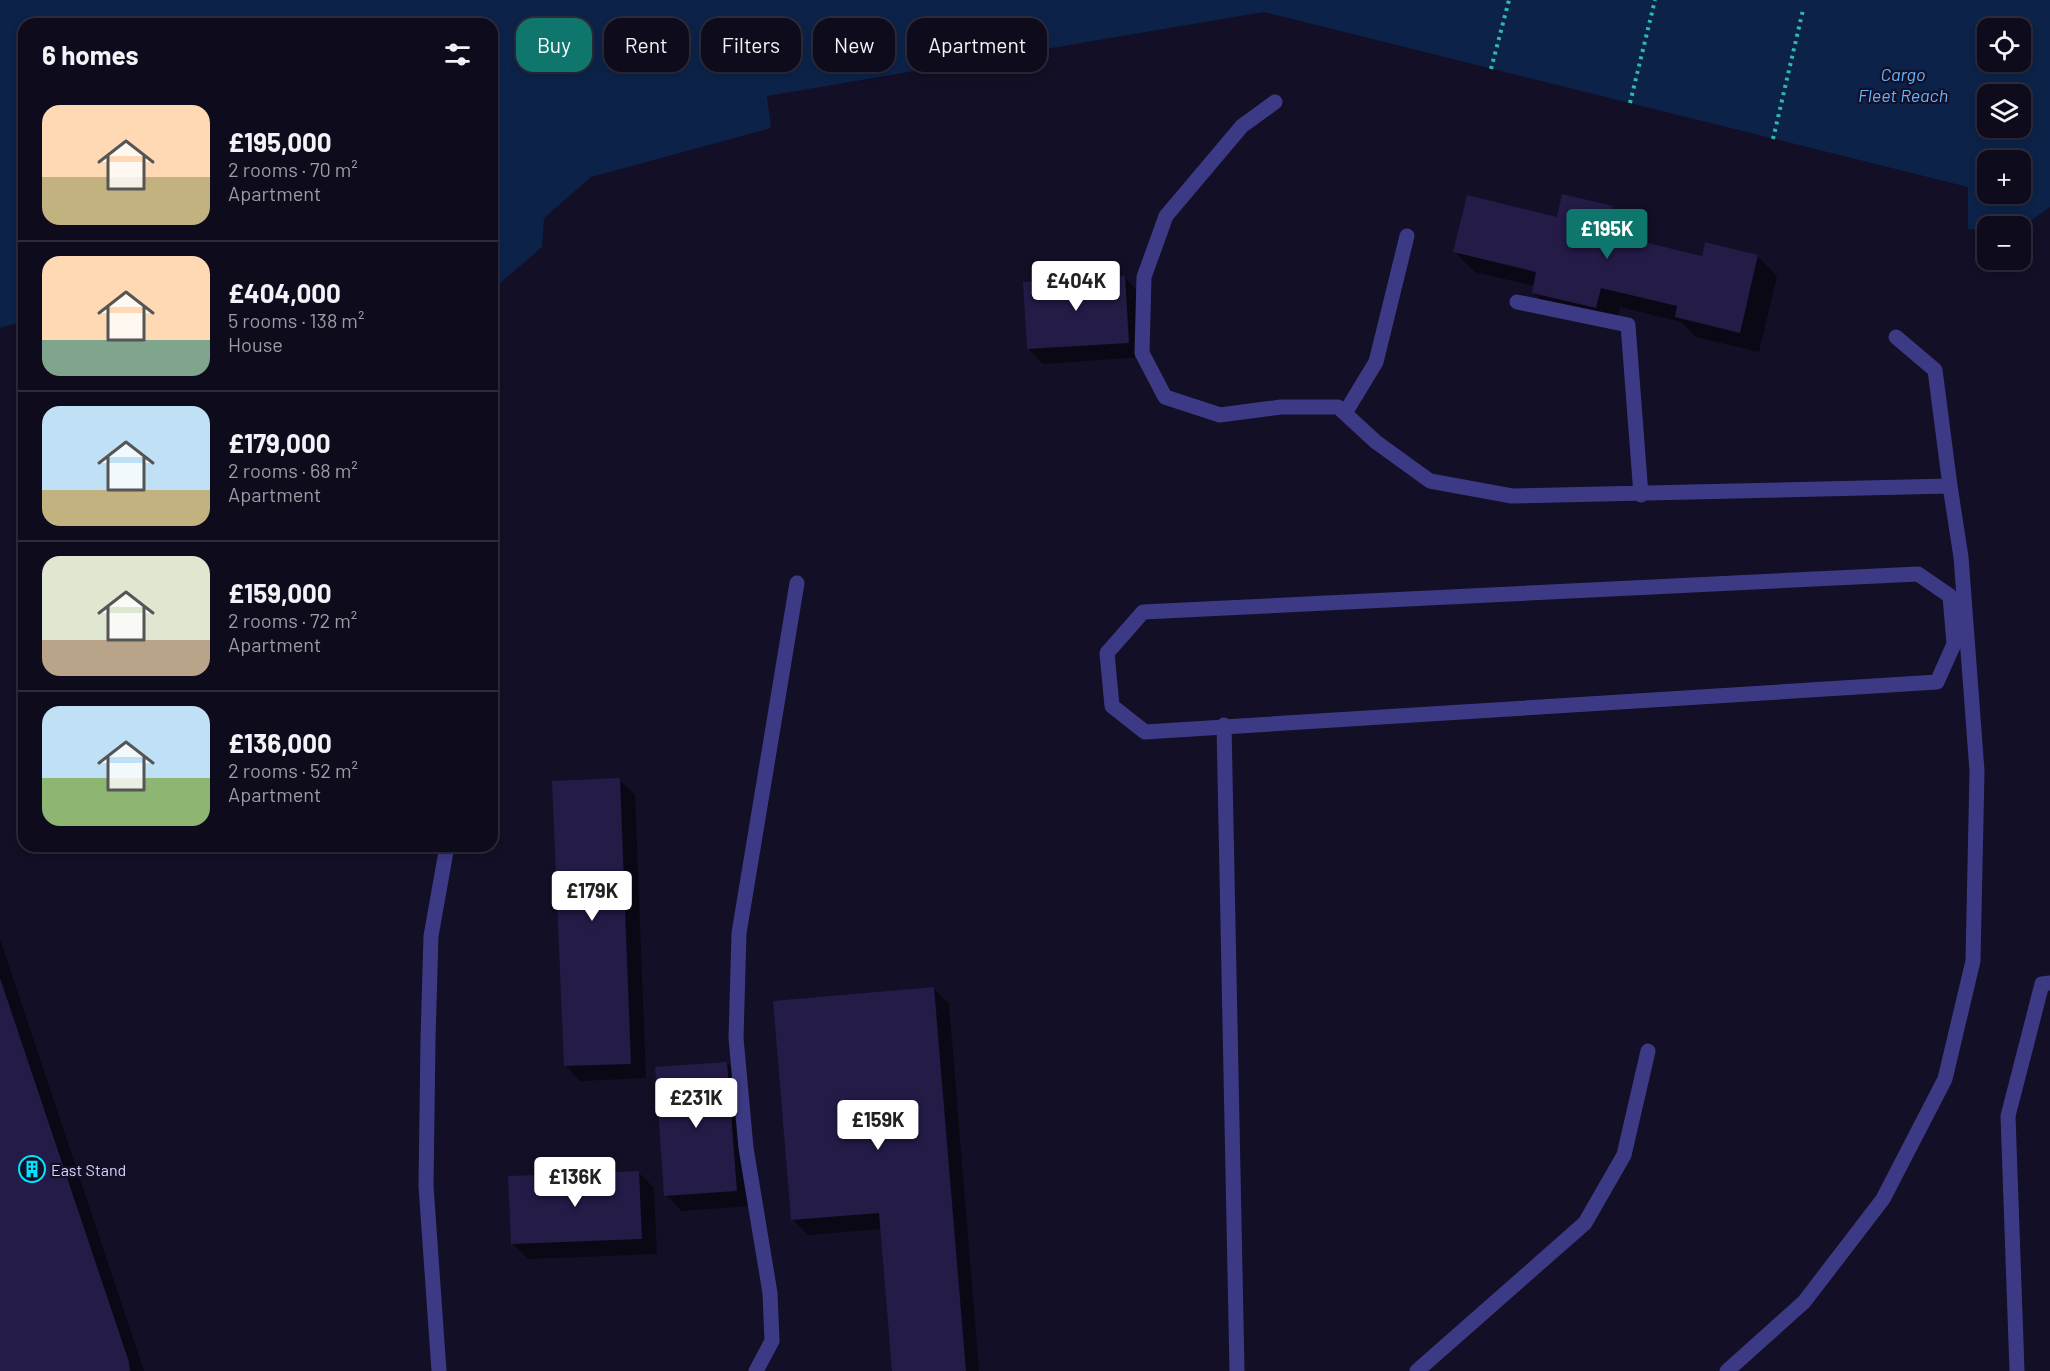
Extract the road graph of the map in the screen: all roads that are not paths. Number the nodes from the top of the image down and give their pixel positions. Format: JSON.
{"nodes":[{"id":1,"x":1275,"y":102,"type":"dead end"},
{"id":2,"x":1407,"y":236,"type":"dead end"},
{"id":3,"x":1517,"y":302,"type":"dead end"},
{"id":4,"x":1896,"y":337,"type":"dead end"},
{"id":5,"x":1345,"y":413,"type":"junction"},
{"id":6,"x":1950,"y":486,"type":"junction"},
{"id":7,"x":1641,"y":495,"type":"junction"},
{"id":8,"x":797,"y":583,"type":"dead end"},
{"id":9,"x":1224,"y":725,"type":"junction"},
{"id":10,"x":446,"y":852,"type":"edge"},
{"id":11,"x":2050,"y":983,"type":"edge"},
{"id":12,"x":1648,"y":1051,"type":"dead end"},
{"id":13,"x":439,"y":1371,"type":"edge"},
{"id":14,"x":756,"y":1371,"type":"edge"},
{"id":15,"x":1237,"y":1371,"type":"edge"},
{"id":16,"x":1417,"y":1371,"type":"edge"},
{"id":17,"x":1727,"y":1371,"type":"edge"},
{"id":18,"x":2017,"y":1371,"type":"edge"}],
"edges":[{"from":1,"to":5,"type":"lane"},
{"from":2,"to":5,"type":"lane"},
{"from":3,"to":7,"type":"lane"},
{"from":4,"to":6,"type":"lane"},
{"from":5,"to":7,"type":"lane"},
{"from":6,"to":7,"type":"lane"},
{"from":6,"to":17,"type":"lane"},
{"from":8,"to":14,"type":"lane"},
{"from":9,"to":9,"type":"lane"},
{"from":9,"to":15,"type":"lane"},
{"from":10,"to":13,"type":"lane"},
{"from":11,"to":18,"type":"lane"},
{"from":12,"to":16,"type":"lane"}]}
